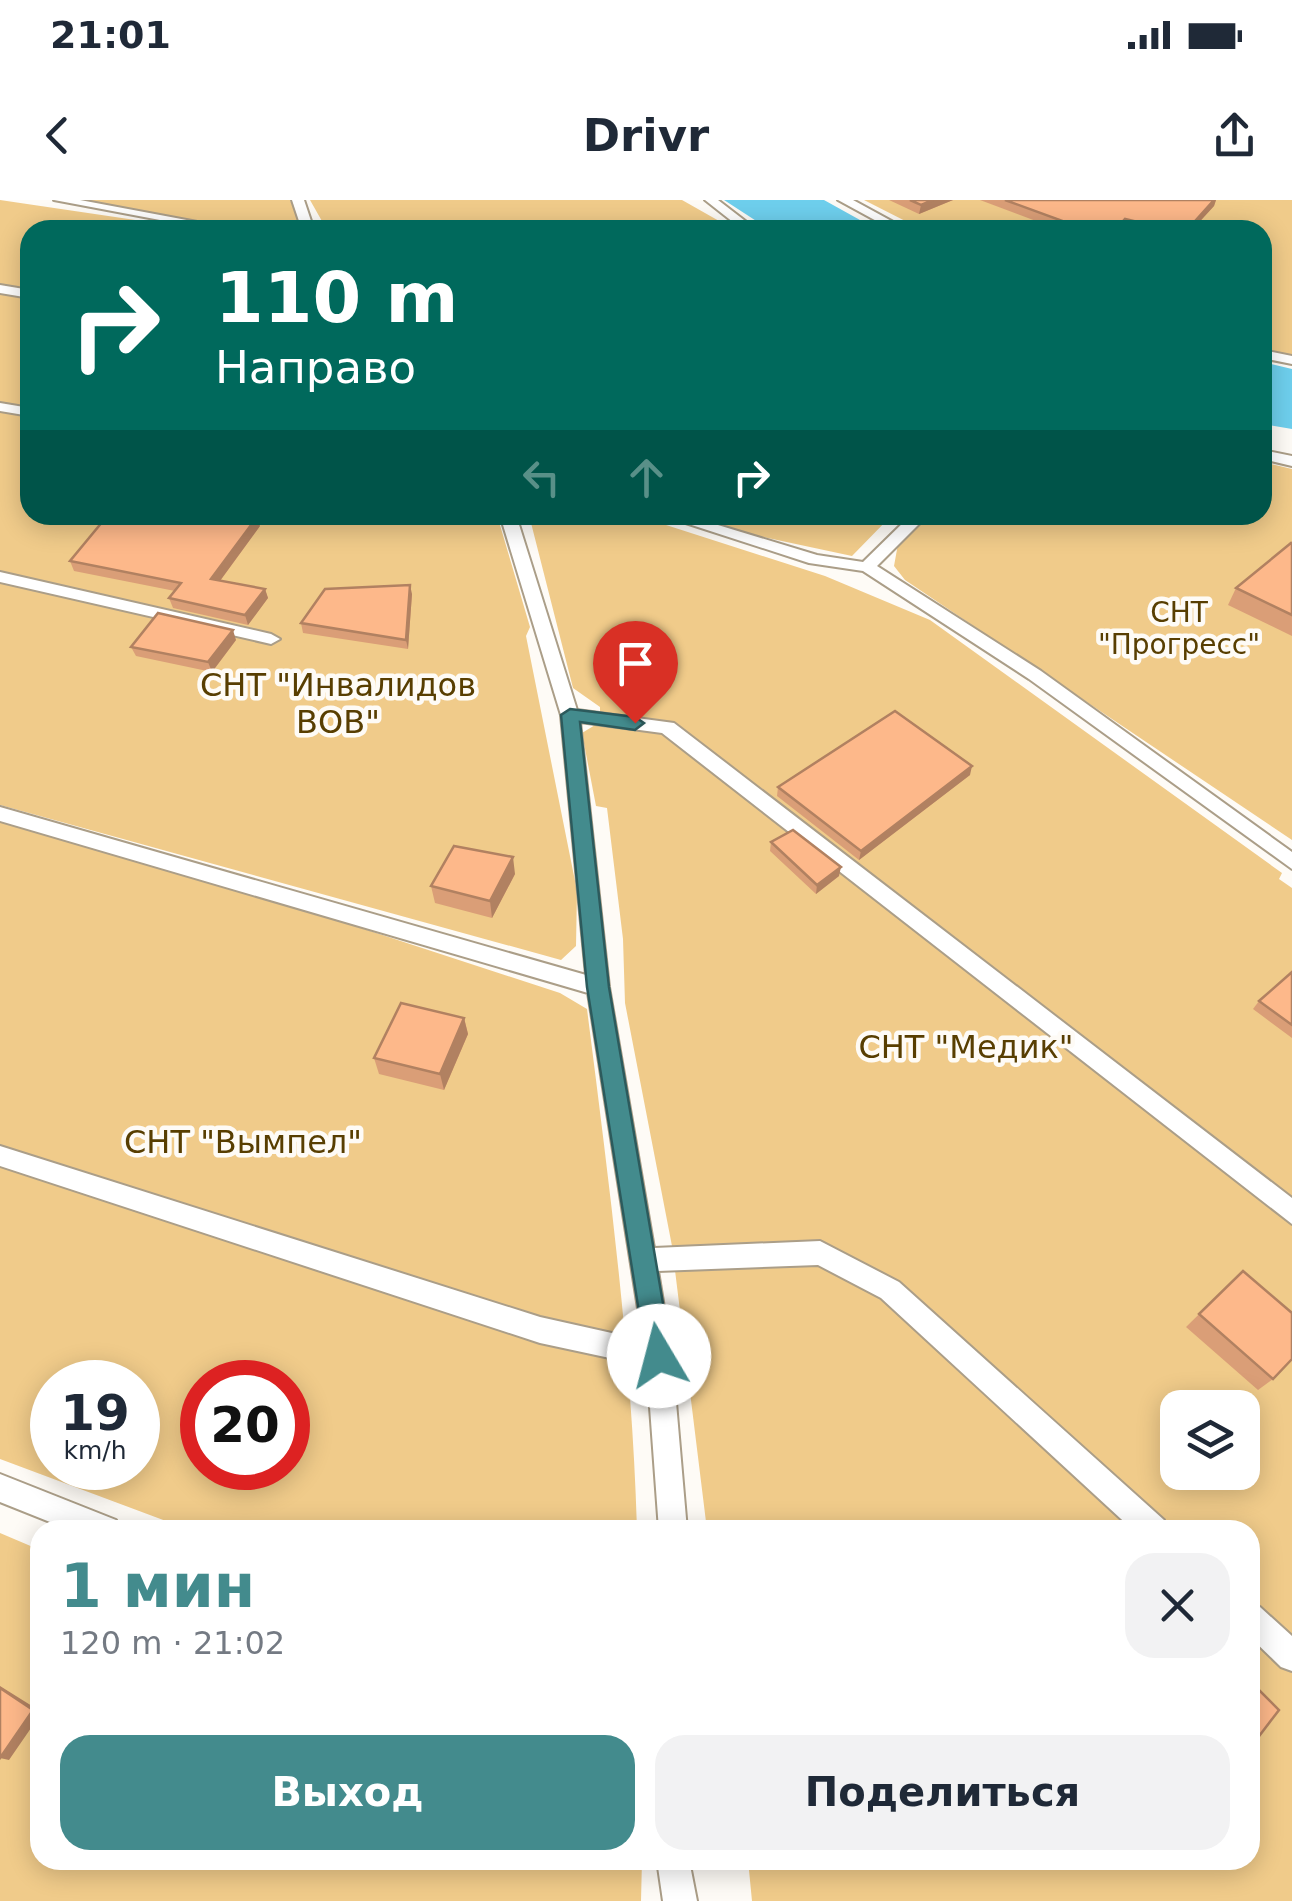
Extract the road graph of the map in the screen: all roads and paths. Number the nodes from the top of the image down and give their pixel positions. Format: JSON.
{"nodes":[{"id":1,"x":60,"y":200,"type":"edge"},
{"id":2,"x":711,"y":200,"type":"edge"},
{"id":3,"x":844,"y":200,"type":"edge"},
{"id":4,"x":176,"y":220,"type":"edge"},
{"id":5,"x":738,"y":220,"type":"edge"},
{"id":6,"x":883,"y":220,"type":"edge"},
{"id":7,"x":511,"y":525,"type":"edge"},
{"id":8,"x":701,"y":525,"type":"edge"},
{"id":9,"x":910,"y":525,"type":"edge"},
{"id":10,"x":867,"y":567,"type":"junction"},
{"id":11,"x":0,"y":577,"type":"edge"},
{"id":12,"x":271,"y":640,"type":"dead end"},
{"id":13,"x":570,"y":715,"type":"junction"},
{"id":14,"x":0,"y":814,"type":"edge"},
{"id":15,"x":1292,"y":862,"type":"edge"},
{"id":16,"x":598,"y":987,"type":"junction"},
{"id":17,"x":0,"y":1156,"type":"edge"},
{"id":18,"x":1292,"y":1212,"type":"edge"},
{"id":19,"x":644,"y":1260,"type":"junction"},
{"id":20,"x":659,"y":1356,"type":"junction"},
{"id":21,"x":0,"y":1488,"type":"edge"},
{"id":22,"x":81,"y":1520,"type":"edge"},
{"id":23,"x":673,"y":1520,"type":"edge"},
{"id":24,"x":1143,"y":1520,"type":"edge"},
{"id":25,"x":1260,"y":1626,"type":"edge"},
{"id":26,"x":1292,"y":1656,"type":"edge"},
{"id":27,"x":674,"y":1870,"type":"edge"},
{"id":28,"x":680,"y":1901,"type":"edge"}],
"edges":[{"from":1,"to":4,"type":"lane"},
{"from":2,"to":5,"type":"lane"},
{"from":3,"to":6,"type":"lane"},
{"from":7,"to":13,"type":"lane"},
{"from":8,"to":10,"type":"lane"},
{"from":9,"to":10,"type":"lane"},
{"from":10,"to":15,"type":"lane"},
{"from":11,"to":12,"type":"lane"},
{"from":13,"to":16,"type":"lane"},
{"from":13,"to":18,"type":"lane"},
{"from":14,"to":16,"type":"lane"},
{"from":16,"to":19,"type":"lane"},
{"from":17,"to":20,"type":"lane"},
{"from":19,"to":20,"type":"lane"},
{"from":19,"to":24,"type":"lane"},
{"from":20,"to":23,"type":"lane"},
{"from":21,"to":22,"type":"lane"},
{"from":25,"to":26,"type":"lane"},
{"from":27,"to":28,"type":"lane"}]}
